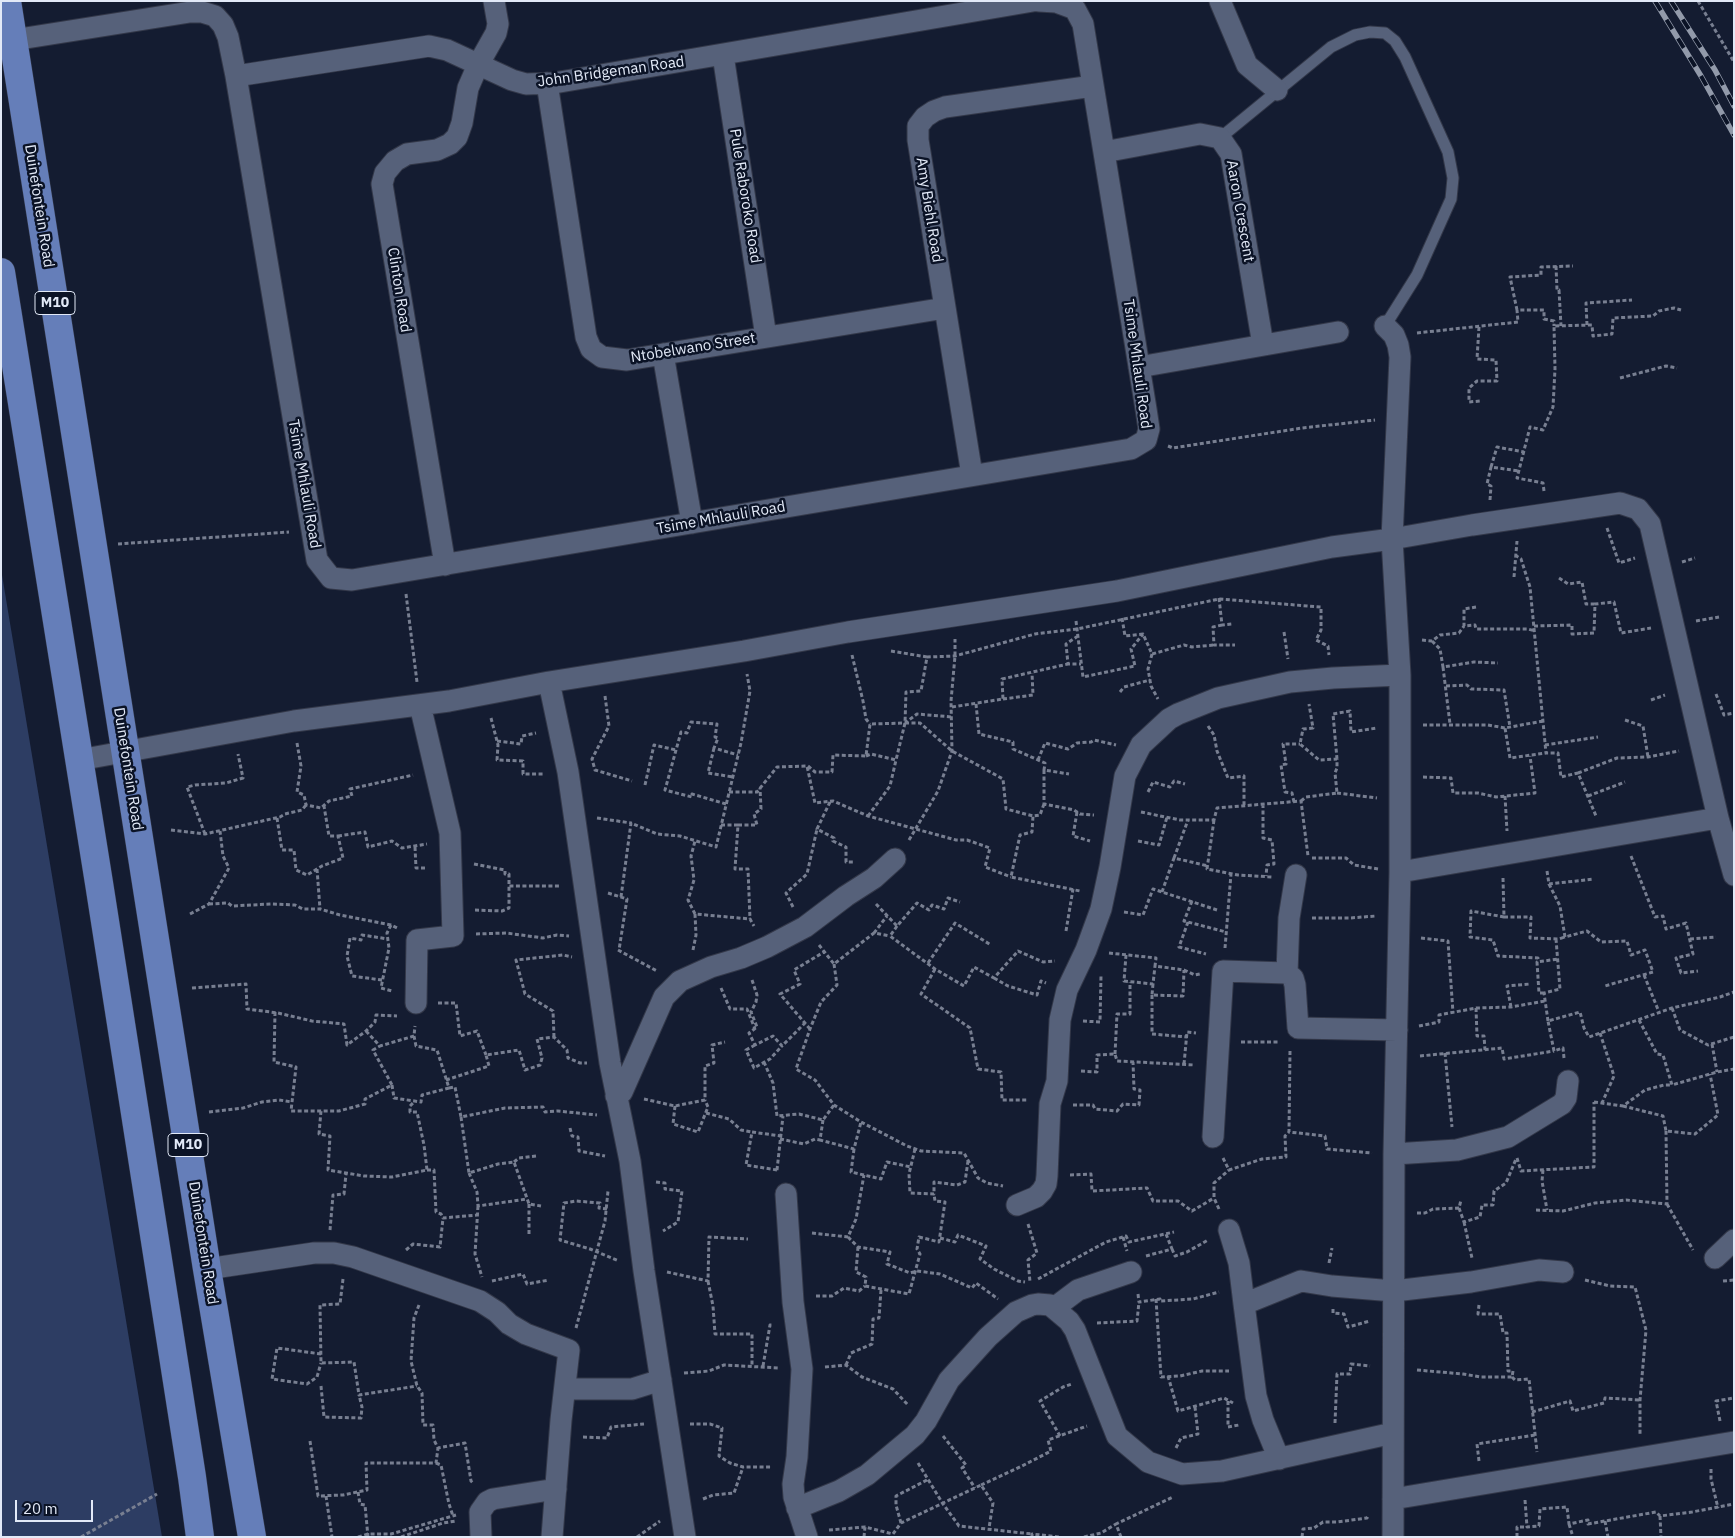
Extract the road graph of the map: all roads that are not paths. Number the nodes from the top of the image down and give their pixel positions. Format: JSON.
{"nodes":[{"id":1,"x":7,"y":1,"type":"edge"},
{"id":2,"x":494,"y":1,"type":"edge"},
{"id":3,"x":1033,"y":1,"type":"edge"},
{"id":4,"x":1040,"y":1,"type":"edge"},
{"id":5,"x":1220,"y":1,"type":"edge"},
{"id":6,"x":1002,"y":4,"type":"edge"},
{"id":7,"x":7,"y":41,"type":"edge"},
{"id":8,"x":723,"y":55,"type":"junction"},
{"id":9,"x":478,"y":65,"type":"junction"},
{"id":10,"x":236,"y":76,"type":"junction"},
{"id":11,"x":547,"y":83,"type":"junction"},
{"id":12,"x":1093,"y":86,"type":"junction"},
{"id":13,"x":1276,"y":90,"type":"junction"},
{"id":14,"x":1220,"y":138,"type":"junction"},
{"id":15,"x":1104,"y":152,"type":"junction"},
{"id":16,"x":1,"y":272,"type":"edge"},
{"id":17,"x":945,"y":308,"type":"junction"},
{"id":18,"x":1389,"y":331,"type":"joint"},
{"id":19,"x":1338,"y":332,"type":"dead end"},
{"id":20,"x":766,"y":337,"type":"junction"},
{"id":21,"x":1263,"y":345,"type":"junction"},
{"id":22,"x":663,"y":354,"type":"junction"},
{"id":23,"x":1139,"y":367,"type":"junction"},
{"id":24,"x":972,"y":476,"type":"junction"},
{"id":25,"x":692,"y":523,"type":"junction"},
{"id":26,"x":1392,"y":539,"type":"junction"},
{"id":27,"x":444,"y":565,"type":"junction"},
{"id":28,"x":1400,"y":675,"type":"junction"},
{"id":29,"x":549,"y":682,"type":"junction"},
{"id":30,"x":420,"y":705,"type":"junction"},
{"id":31,"x":126,"y":752,"type":"junction"},
{"id":32,"x":79,"y":760,"type":"junction"},
{"id":33,"x":1718,"y":818,"type":"junction"},
{"id":34,"x":895,"y":859,"type":"road end"},
{"id":35,"x":1400,"y":872,"type":"junction"},
{"id":36,"x":1296,"y":875,"type":"road end"},
{"id":37,"x":1734,"y":875,"type":"edge"},
{"id":38,"x":1287,"y":973,"type":"junction"},
{"id":39,"x":410,"y":1010,"type":"road end"},
{"id":40,"x":1397,"y":1030,"type":"junction"},
{"id":41,"x":1567,"y":1089,"type":"road end"},
{"id":42,"x":619,"y":1094,"type":"junction"},
{"id":43,"x":1214,"y":1137,"type":"road end"},
{"id":44,"x":1385,"y":1154,"type":"junction"},
{"id":45,"x":786,"y":1194,"type":"road end"},
{"id":46,"x":1017,"y":1205,"type":"road end"},
{"id":47,"x":1229,"y":1230,"type":"road end"},
{"id":48,"x":1734,"y":1240,"type":"edge"},
{"id":49,"x":1716,"y":1258,"type":"road end"},
{"id":50,"x":207,"y":1269,"type":"junction"},
{"id":51,"x":1131,"y":1272,"type":"road end"},
{"id":52,"x":1563,"y":1272,"type":"road end"},
{"id":53,"x":1394,"y":1291,"type":"junction"},
{"id":54,"x":1243,"y":1295,"type":"junction"},
{"id":55,"x":1054,"y":1308,"type":"junction"},
{"id":56,"x":661,"y":1380,"type":"junction"},
{"id":57,"x":565,"y":1389,"type":"junction"},
{"id":58,"x":1393,"y":1433,"type":"junction"},
{"id":59,"x":1723,"y":1443,"type":"edge"},
{"id":60,"x":1278,"y":1459,"type":"junction"},
{"id":61,"x":556,"y":1489,"type":"junction"},
{"id":62,"x":1393,"y":1498,"type":"junction"},
{"id":63,"x":798,"y":1508,"type":"junction"},
{"id":64,"x":484,"y":1515,"type":"edge"},
{"id":65,"x":807,"y":1536,"type":"edge"},
{"id":66,"x":200,"y":1537,"type":"edge"},
{"id":67,"x":252,"y":1537,"type":"edge"},
{"id":68,"x":552,"y":1537,"type":"edge"},
{"id":69,"x":685,"y":1537,"type":"edge"},
{"id":70,"x":1393,"y":1537,"type":"edge"}],
"edges":[{"from":1,"to":7,"type":"main road","name":"Duinefontein Road","number":"M10"},
{"from":2,"to":9,"type":"street","name":"Clinton Road"},
{"from":3,"to":6,"type":"street"},
{"from":4,"to":12,"type":"street","name":"Tsime Mhlauli Road"},
{"from":5,"to":13,"type":"street"},
{"from":6,"to":8,"type":"street","name":"John Bridgeman Road"},
{"from":7,"to":10,"type":"street"},
{"from":7,"to":31,"type":"main road","name":"Duinefontein Road","number":"M10"},
{"from":8,"to":11,"type":"street","name":"John Bridgeman Road"},
{"from":8,"to":20,"type":"street","name":"Pule Raboroko Road"},
{"from":9,"to":10,"type":"street","name":"John Bridgeman Road"},
{"from":9,"to":11,"type":"street","name":"John Bridgeman Road"},
{"from":9,"to":27,"type":"street","name":"Clinton Road"},
{"from":10,"to":27,"type":"street","name":"Tsime Mhlauli Road"},
{"from":11,"to":22,"type":"street","name":"Ntobelwano Street"},
{"from":12,"to":15,"type":"street","name":"Tsime Mhlauli Road"},
{"from":12,"to":17,"type":"street","name":"Amy Biehl Road"},
{"from":13,"to":14,"type":"lane"},
{"from":13,"to":18,"type":"lane"},
{"from":14,"to":15,"type":"street"},
{"from":14,"to":21,"type":"street","name":"Aaron Crescent"},
{"from":15,"to":23,"type":"street","name":"Tsime Mhlauli Road"},
{"from":16,"to":32,"type":"main road"},
{"from":17,"to":20,"type":"street","name":"Ntobelwano Street"},
{"from":17,"to":24,"type":"street","name":"Amy Biehl Road"},
{"from":18,"to":26,"type":"street"},
{"from":19,"to":21,"type":"street"},
{"from":20,"to":22,"type":"street","name":"Ntobelwano Street"},
{"from":21,"to":23,"type":"street"},
{"from":22,"to":25,"type":"street"},
{"from":23,"to":24,"type":"street","name":"Tsime Mhlauli Road"},
{"from":24,"to":25,"type":"street","name":"Tsime Mhlauli Road"},
{"from":25,"to":27,"type":"street","name":"Tsime Mhlauli Road"},
{"from":26,"to":28,"type":"street"},
{"from":26,"to":29,"type":"street"},
{"from":26,"to":33,"type":"street"},
{"from":28,"to":35,"type":"street"},
{"from":28,"to":46,"type":"street"},
{"from":29,"to":30,"type":"street"},
{"from":29,"to":42,"type":"street"},
{"from":30,"to":31,"type":"street"},
{"from":30,"to":39,"type":"street"},
{"from":31,"to":32,"type":"street"},
{"from":31,"to":50,"type":"main road","name":"Duinefontein Road","number":"M10"},
{"from":32,"to":66,"type":"main road"},
{"from":33,"to":35,"type":"street"},
{"from":33,"to":37,"type":"street"},
{"from":34,"to":42,"type":"street"},
{"from":35,"to":40,"type":"street"},
{"from":36,"to":38,"type":"street"},
{"from":38,"to":40,"type":"street"},
{"from":38,"to":43,"type":"street"},
{"from":40,"to":44,"type":"street"},
{"from":41,"to":44,"type":"street"},
{"from":42,"to":56,"type":"street"},
{"from":44,"to":53,"type":"street"},
{"from":45,"to":63,"type":"street"},
{"from":47,"to":54,"type":"street"},
{"from":48,"to":49,"type":"street"},
{"from":50,"to":57,"type":"street"},
{"from":50,"to":67,"type":"main road","name":"Duinefontein Road","number":"M10"},
{"from":51,"to":55,"type":"street"},
{"from":52,"to":53,"type":"street"},
{"from":53,"to":54,"type":"street"},
{"from":53,"to":58,"type":"street"},
{"from":54,"to":60,"type":"street"},
{"from":55,"to":60,"type":"street"},
{"from":55,"to":63,"type":"street"},
{"from":56,"to":57,"type":"street"},
{"from":56,"to":69,"type":"street"},
{"from":57,"to":61,"type":"street"},
{"from":58,"to":60,"type":"street"},
{"from":58,"to":62,"type":"street"},
{"from":59,"to":62,"type":"street"},
{"from":61,"to":64,"type":"street"},
{"from":61,"to":68,"type":"street"},
{"from":62,"to":70,"type":"street"},
{"from":63,"to":65,"type":"street"}]}
